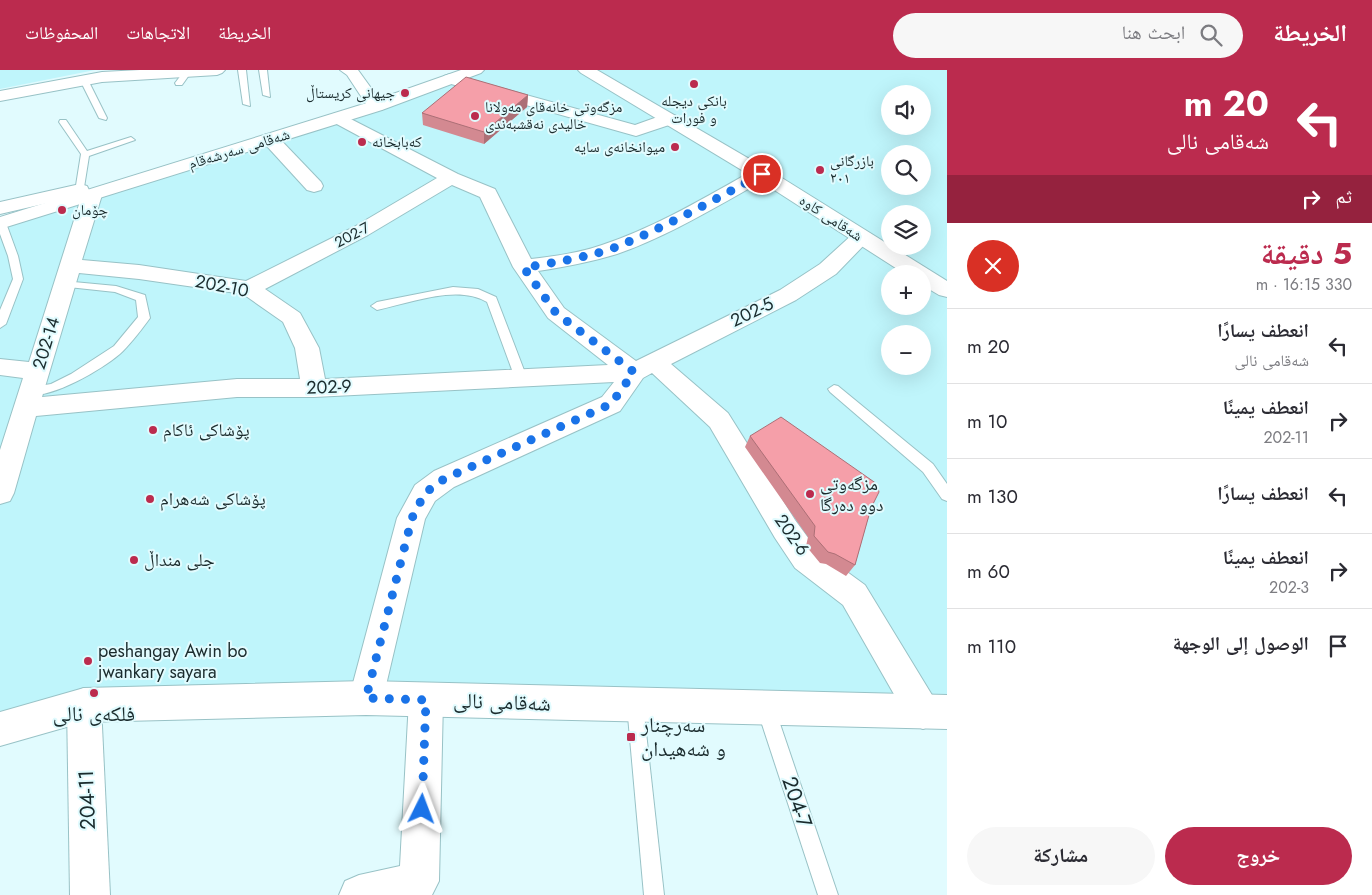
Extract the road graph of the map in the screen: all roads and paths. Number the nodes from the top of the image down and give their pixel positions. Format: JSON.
{"nodes":[{"id":1,"x":188,"y":70,"type":"edge"},
{"id":2,"x":217,"y":70,"type":"edge"},
{"id":3,"x":242,"y":70,"type":"edge"},
{"id":4,"x":263,"y":70,"type":"edge"},
{"id":5,"x":348,"y":70,"type":"edge"},
{"id":6,"x":476,"y":70,"type":"edge"},
{"id":7,"x":586,"y":70,"type":"edge"},
{"id":8,"x":450,"y":79,"type":"junction"},
{"id":9,"x":84,"y":80,"type":"junction"},
{"id":10,"x":179,"y":84,"type":"dead end"},
{"id":11,"x":267,"y":94,"type":"dead end"},
{"id":12,"x":0,"y":96,"type":"edge"},
{"id":13,"x":247,"y":104,"type":"dead end"},
{"id":14,"x":376,"y":106,"type":"junction"},
{"id":15,"x":103,"y":118,"type":"dead end"},
{"id":16,"x":339,"y":118,"type":"junction"},
{"id":17,"x":669,"y":119,"type":"junction"},
{"id":18,"x":63,"y":122,"type":"dead end"},
{"id":19,"x":270,"y":139,"type":"junction"},
{"id":20,"x":131,"y":140,"type":"dead end"},
{"id":21,"x":85,"y":154,"type":"junction"},
{"id":22,"x":762,"y":174,"type":"junction"},
{"id":23,"x":451,"y":178,"type":"junction"},
{"id":24,"x":314,"y":186,"type":"dead end"},
{"id":25,"x":84,"y":194,"type":"junction"},
{"id":26,"x":0,"y":218,"type":"edge"},
{"id":27,"x":861,"y":237,"type":"junction"},
{"id":28,"x":906,"y":265,"type":"edge"},
{"id":29,"x":524,"y":268,"type":"junction"},
{"id":30,"x":66,"y":275,"type":"junction"},
{"id":31,"x":931,"y":280,"type":"edge"},
{"id":32,"x":249,"y":288,"type":"junction"},
{"id":33,"x":947,"y":290,"type":"edge"},
{"id":34,"x":377,"y":306,"type":"dead end"},
{"id":35,"x":0,"y":324,"type":"edge"},
{"id":36,"x":0,"y":367,"type":"edge"},
{"id":37,"x":644,"y":367,"type":"junction"},
{"id":38,"x":521,"y":378,"type":"junction"},
{"id":39,"x":314,"y":388,"type":"junction"},
{"id":40,"x":834,"y":389,"type":"dead end"},
{"id":41,"x":31,"y":390,"type":"junction"},
{"id":42,"x":0,"y":493,"type":"edge"},
{"id":43,"x":947,"y":496,"type":"edge"},
{"id":44,"x":366,"y":698,"type":"junction"},
{"id":45,"x":426,"y":700,"type":"junction"},
{"id":46,"x":84,"y":705,"type":"junction"},
{"id":47,"x":635,"y":705,"type":"junction"},
{"id":48,"x":766,"y":709,"type":"junction"},
{"id":49,"x":935,"y":712,"type":"edge"},
{"id":50,"x":0,"y":729,"type":"edge"},
{"id":51,"x":90,"y":895,"type":"edge"},
{"id":52,"x":359,"y":895,"type":"edge"},
{"id":53,"x":654,"y":895,"type":"edge"},
{"id":54,"x":828,"y":895,"type":"edge"}],
"edges":[{"from":1,"to":2,"type":"street"},
{"from":1,"to":9,"type":"street"},
{"from":1,"to":10,"type":"lane"},
{"from":3,"to":13,"type":"lane"},
{"from":4,"to":11,"type":"lane"},
{"from":5,"to":14,"type":"street"},
{"from":6,"to":8,"type":"street","name":"شەقامی سەرشەقام"},
{"from":7,"to":17,"type":"street","name":"شەقامی کاوە"},
{"from":8,"to":14,"type":"street","name":"شەقامی سەرشەقام"},
{"from":8,"to":17,"type":"street"},
{"from":9,"to":12,"type":"street"},
{"from":9,"to":15,"type":"lane"},
{"from":14,"to":16,"type":"street","name":"شەقامی سەرشەقام"},
{"from":16,"to":19,"type":"street","name":"شەقامی سەرشەقام"},
{"from":16,"to":23,"type":"street","name":"202-6"},
{"from":17,"to":22,"type":"street","name":"شەقامی کاوە"},
{"from":18,"to":21,"type":"lane"},
{"from":19,"to":24,"type":"street"},
{"from":19,"to":25,"type":"street","name":"شەقامی سەرشەقام"},
{"from":20,"to":21,"type":"lane"},
{"from":21,"to":25,"type":"lane"},
{"from":22,"to":27,"type":"street","name":"شەقامی کاوە"},
{"from":22,"to":29,"type":"street"},
{"from":23,"to":29,"type":"street","name":"202-6"},
{"from":23,"to":32,"type":"street","name":"202-7"},
{"from":25,"to":26,"type":"street","name":"شەقامی سەرشەقام"},
{"from":25,"to":30,"type":"street","name":"202-14"},
{"from":26,"to":35,"type":"lane"},
{"from":27,"to":28,"type":"street","name":"شەقامی کاوە"},
{"from":27,"to":37,"type":"street","name":"202-5"},
{"from":29,"to":37,"type":"street","name":"202-6"},
{"from":30,"to":32,"type":"street","name":"202-10"},
{"from":30,"to":41,"type":"street","name":"202-14"},
{"from":30,"to":41,"type":"lane"},
{"from":31,"to":33,"type":"street","name":"شەقامی کاوە"},
{"from":32,"to":39,"type":"street","name":"202-10"},
{"from":34,"to":38,"type":"lane"},
{"from":36,"to":41,"type":"street","name":"202-9"},
{"from":37,"to":38,"type":"street","name":"202-9"},
{"from":37,"to":44,"type":"street"},
{"from":37,"to":49,"type":"street","name":"202-6"},
{"from":38,"to":39,"type":"street","name":"202-9"},
{"from":39,"to":41,"type":"street","name":"202-9"},
{"from":40,"to":43,"type":"lane"},
{"from":41,"to":42,"type":"street","name":"202-14"},
{"from":44,"to":45,"type":"street","name":"شەقامی نالی"},
{"from":44,"to":46,"type":"street","name":"شەقامی نالی"},
{"from":45,"to":47,"type":"street","name":"شەقامی نالی"},
{"from":45,"to":52,"type":"street"},
{"from":46,"to":50,"type":"street","name":"شەقامی نالی"},
{"from":46,"to":51,"type":"street","name":"204-11"},
{"from":47,"to":48,"type":"street","name":"شەقامی نالی"},
{"from":47,"to":53,"type":"lane"},
{"from":48,"to":49,"type":"street","name":"شەقامی نالی"},
{"from":48,"to":54,"type":"lane","name":"204-7"}]}
